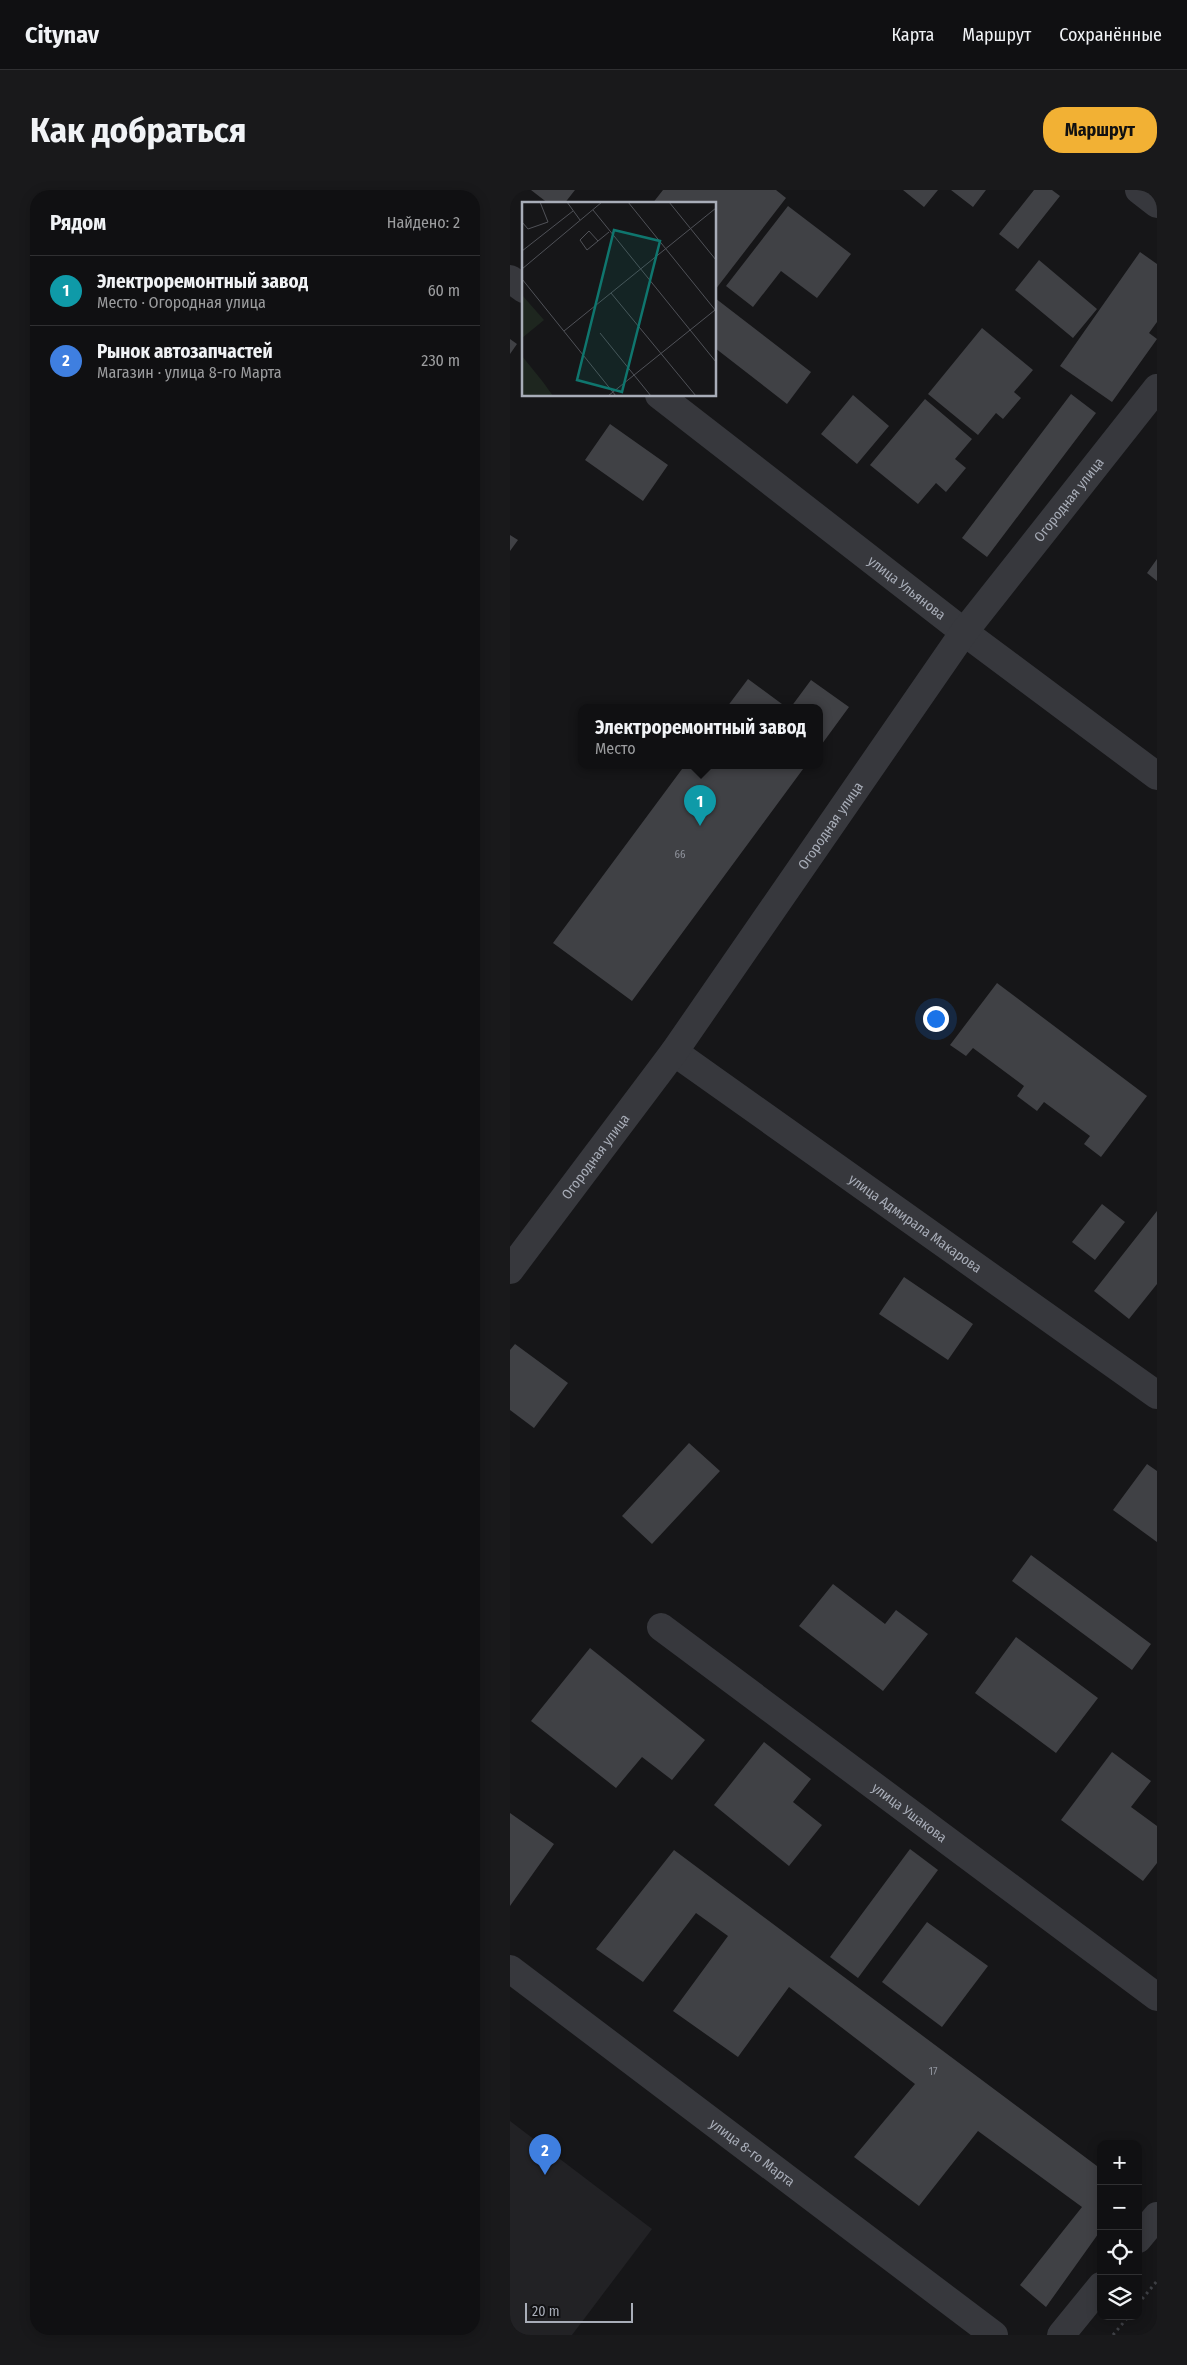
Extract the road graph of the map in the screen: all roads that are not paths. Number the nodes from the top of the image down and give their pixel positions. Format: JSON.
{"nodes":[{"id":1,"x":1139,"y":190,"type":"edge"},
{"id":2,"x":1157,"y":204,"type":"edge"},
{"id":3,"x":510,"y":279,"type":"edge"},
{"id":4,"x":522,"y":288,"type":"edge"},
{"id":5,"x":1157,"y":388,"type":"edge"},
{"id":6,"x":660,"y":396,"type":"edge"},
{"id":7,"x":964,"y":632,"type":"junction"},
{"id":8,"x":1157,"y":776,"type":"edge"},
{"id":9,"x":674,"y":1052,"type":"junction"},
{"id":10,"x":510,"y":1270,"type":"edge"},
{"id":11,"x":1157,"y":1395,"type":"edge"},
{"id":12,"x":661,"y":1627,"type":"dead end"},
{"id":13,"x":510,"y":1969,"type":"edge"},
{"id":14,"x":1157,"y":1998,"type":"edge"},
{"id":15,"x":1157,"y":2216,"type":"edge"},
{"id":16,"x":1142,"y":2234,"type":"edge"},
{"id":17,"x":1097,"y":2291,"type":"edge"},
{"id":18,"x":994,"y":2335,"type":"edge"},
{"id":19,"x":1061,"y":2335,"type":"edge"}],
"edges":[{"from":1,"to":2,"type":"street"},
{"from":3,"to":4,"type":"street"},
{"from":5,"to":7,"type":"street","name":"Огородная улица"},
{"from":6,"to":7,"type":"street","name":"улица Ульянова"},
{"from":7,"to":8,"type":"street","name":"улица Ульянова"},
{"from":7,"to":9,"type":"street","name":"Огородная улица"},
{"from":9,"to":10,"type":"street","name":"Огородная улица"},
{"from":9,"to":11,"type":"street","name":"улица Адмирала Макарова"},
{"from":12,"to":14,"type":"street","name":"улица Ушакова"},
{"from":13,"to":18,"type":"street","name":"улица 8-го Марта"},
{"from":15,"to":16,"type":"street"},
{"from":17,"to":19,"type":"street"}]}
